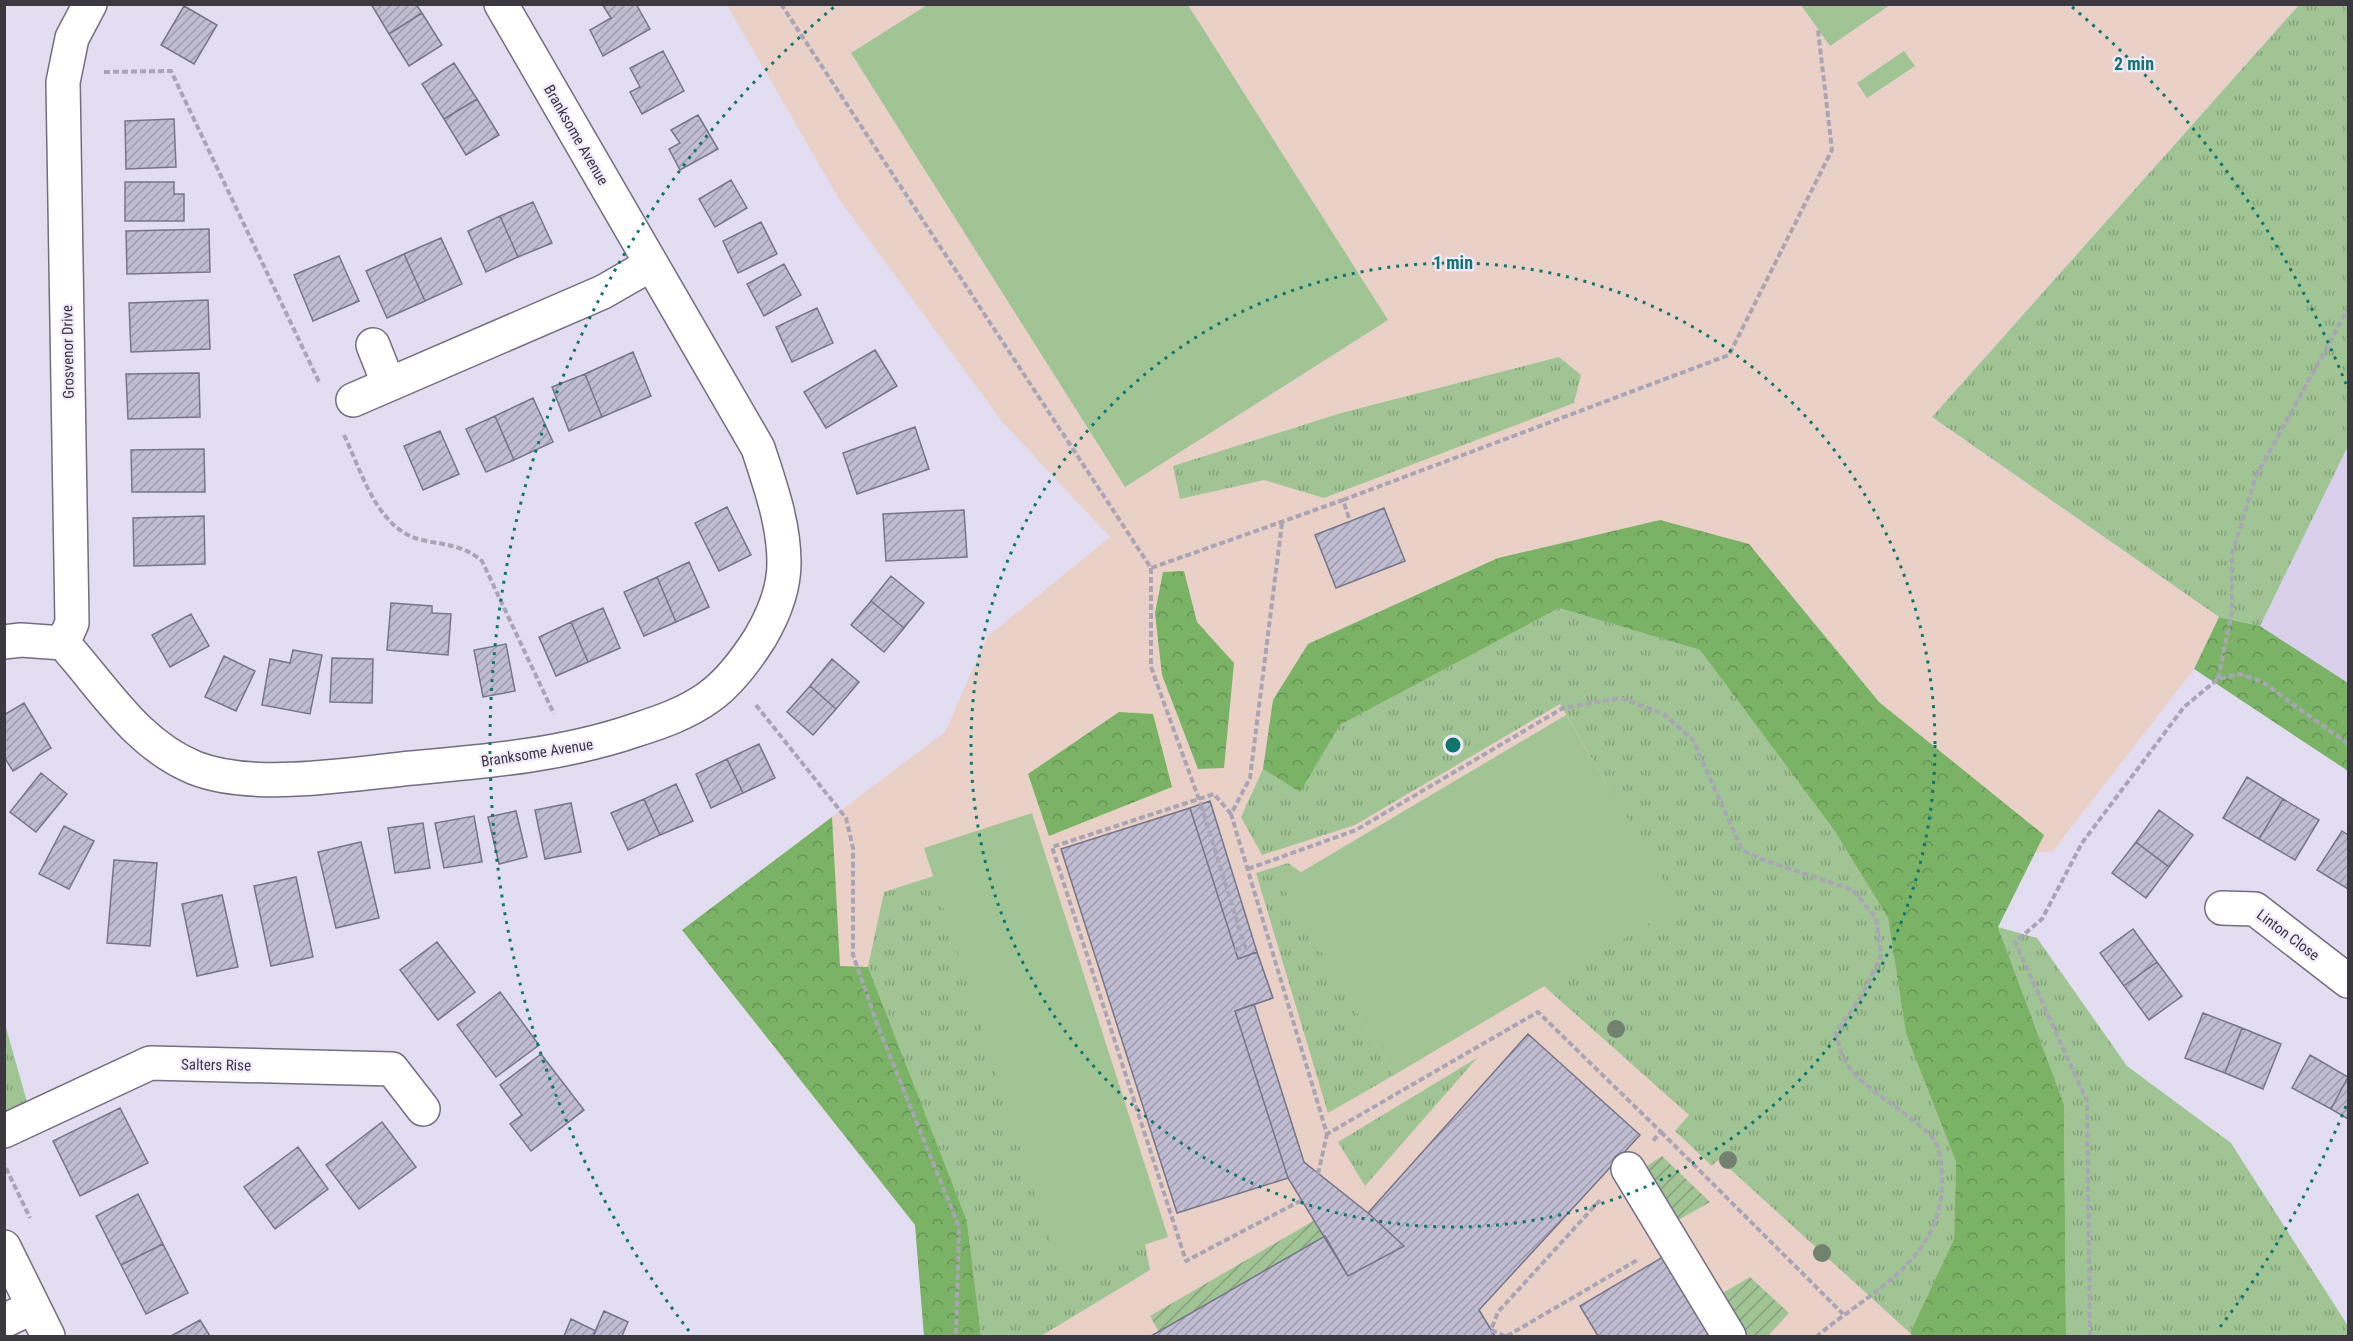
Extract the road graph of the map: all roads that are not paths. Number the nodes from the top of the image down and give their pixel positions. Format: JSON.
{"nodes":[{"id":1,"x":90,"y":4,"type":"edge"},
{"id":2,"x":501,"y":4,"type":"edge"},
{"id":3,"x":650,"y":265,"type":"junction"},
{"id":4,"x":373,"y":345,"type":"dead end"},
{"id":5,"x":388,"y":383,"type":"junction"},
{"id":6,"x":353,"y":400,"type":"dead end"},
{"id":7,"x":4,"y":642,"type":"edge"},
{"id":8,"x":63,"y":643,"type":"junction"},
{"id":9,"x":2222,"y":908,"type":"dead end"},
{"id":10,"x":2349,"y":981,"type":"edge"},
{"id":11,"x":423,"y":1109,"type":"dead end"},
{"id":12,"x":4,"y":1131,"type":"edge"},
{"id":13,"x":1628,"y":1169,"type":"road end"},
{"id":14,"x":4,"y":1247,"type":"edge"},
{"id":15,"x":19,"y":1314,"type":"edge"},
{"id":16,"x":48,"y":1336,"type":"edge"},
{"id":17,"x":1729,"y":1336,"type":"edge"}],
"edges":[{"from":1,"to":8,"type":"main road","name":"Grosvenor Drive"},
{"from":2,"to":3,"type":"main road","name":"Branksome Avenue"},
{"from":3,"to":5,"type":"main road"},
{"from":3,"to":8,"type":"main road","name":"Branksome Avenue"},
{"from":4,"to":5,"type":"main road"},
{"from":5,"to":6,"type":"main road"},
{"from":7,"to":8,"type":"main road"},
{"from":9,"to":10,"type":"main road","name":"Linton Close"},
{"from":11,"to":12,"type":"main road","name":"Salters Rise"},
{"from":13,"to":17,"type":"main road"},
{"from":14,"to":15,"type":"main road"},
{"from":15,"to":16,"type":"main road"}]}
